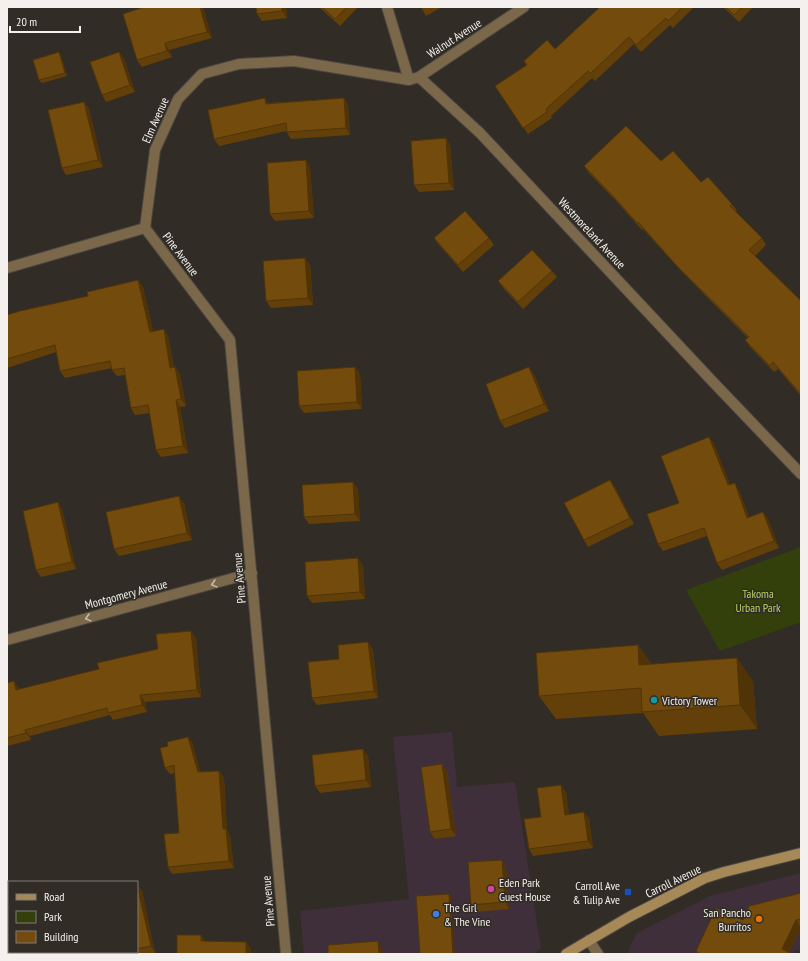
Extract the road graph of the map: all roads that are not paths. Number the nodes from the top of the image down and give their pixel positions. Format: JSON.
{"nodes":[{"id":1,"x":388,"y":7,"type":"edge"},
{"id":2,"x":524,"y":7,"type":"edge"},
{"id":3,"x":414,"y":78,"type":"junction"},
{"id":4,"x":145,"y":228,"type":"junction"},
{"id":5,"x":7,"y":268,"type":"edge"},
{"id":6,"x":801,"y":474,"type":"edge"},
{"id":7,"x":252,"y":573,"type":"junction"},
{"id":8,"x":7,"y":640,"type":"edge"},
{"id":9,"x":801,"y":853,"type":"edge"},
{"id":10,"x":589,"y":940,"type":"junction"},
{"id":11,"x":286,"y":954,"type":"edge"},
{"id":12,"x":566,"y":954,"type":"edge"},
{"id":13,"x":598,"y":954,"type":"edge"}],
"edges":[{"from":1,"to":3,"type":"street"},
{"from":2,"to":3,"type":"street","name":"Walnut Avenue"},
{"from":3,"to":4,"type":"street","name":"Elm Avenue"},
{"from":3,"to":6,"type":"street","name":"Westmoreland Avenue"},
{"from":4,"to":5,"type":"street"},
{"from":4,"to":7,"type":"street","name":"Pine Avenue"},
{"from":7,"to":8,"type":"street","name":"Montgomery Avenue","one_way":true},
{"from":7,"to":11,"type":"street","name":"Pine Avenue"},
{"from":9,"to":10,"type":"main road","name":"Carroll Avenue"},
{"from":10,"to":12,"type":"main road","name":"Carroll Avenue"},
{"from":10,"to":13,"type":"street"}]}
